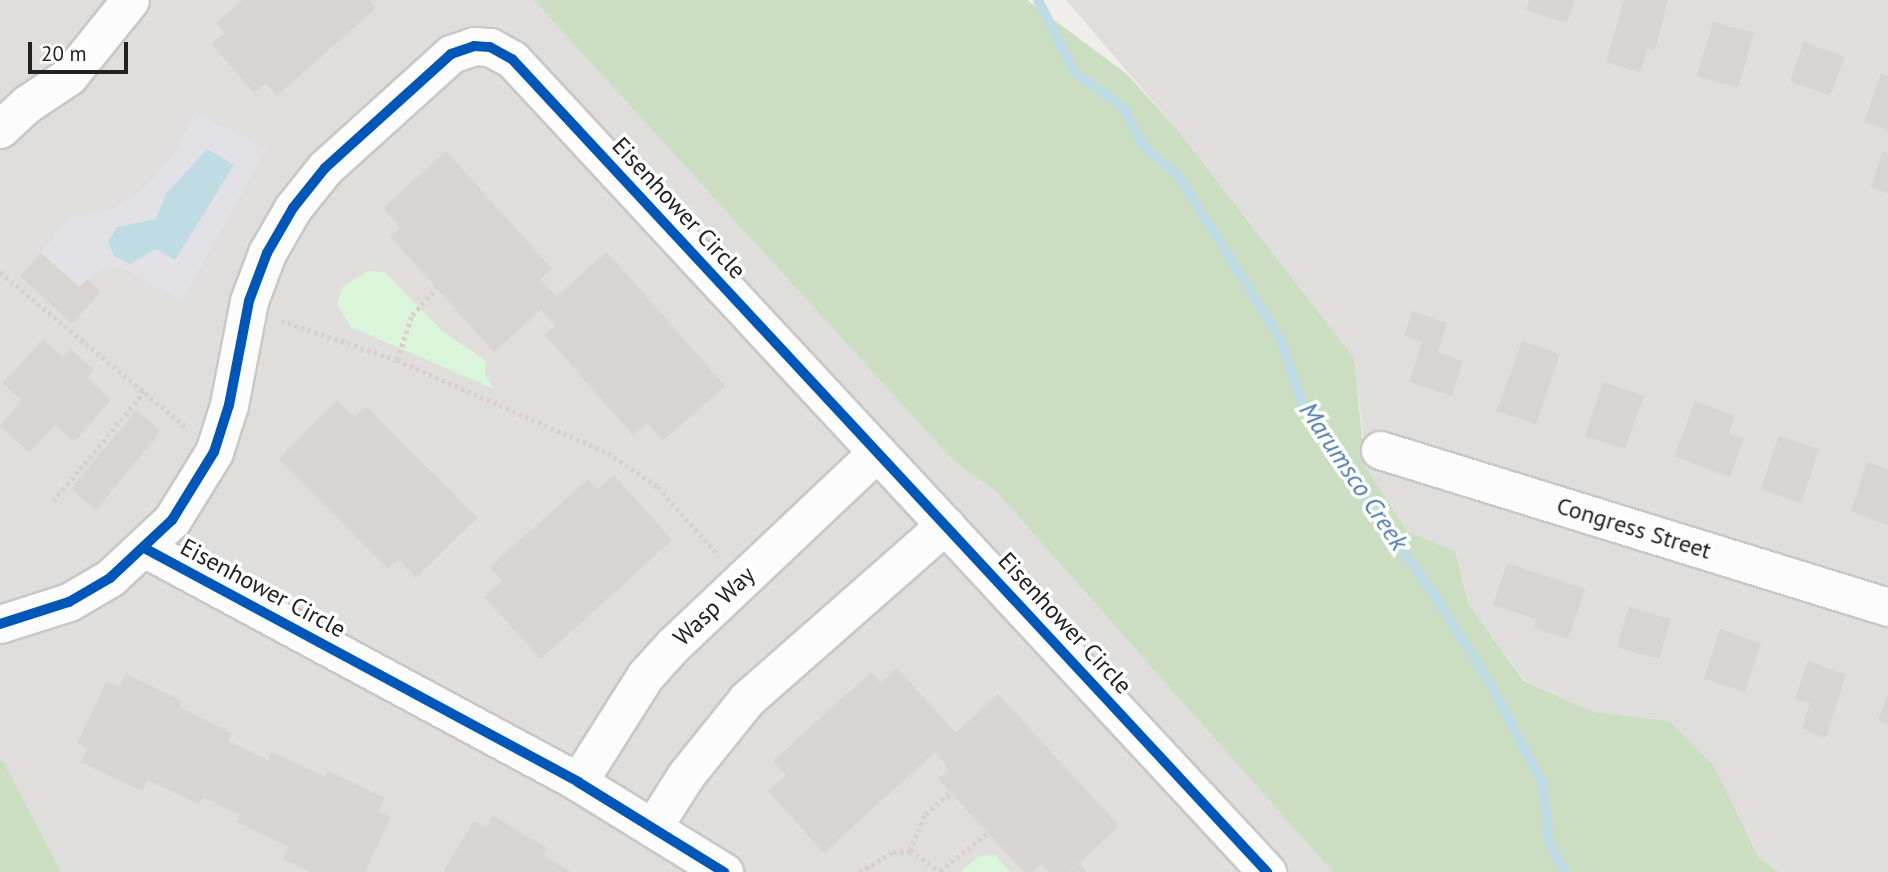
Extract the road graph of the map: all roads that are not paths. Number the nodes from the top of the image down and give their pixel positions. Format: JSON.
{"nodes":[{"id":1,"x":130,"y":0,"type":"edge"},
{"id":2,"x":0,"y":129,"type":"edge"},
{"id":3,"x":1380,"y":450,"type":"dead end"},
{"id":4,"x":877,"y":452,"type":"junction"},
{"id":5,"x":945,"y":525,"type":"junction"},
{"id":6,"x":146,"y":549,"type":"junction"},
{"id":7,"x":1888,"y":607,"type":"edge"},
{"id":8,"x":0,"y":624,"type":"edge"},
{"id":9,"x":578,"y":782,"type":"junction"},
{"id":10,"x":653,"y":827,"type":"junction"},
{"id":11,"x":724,"y":872,"type":"edge"},
{"id":12,"x":1267,"y":872,"type":"edge"}],
"edges":[{"from":1,"to":2,"type":"street"},
{"from":3,"to":7,"type":"street","name":"Congress Street"},
{"from":4,"to":5,"type":"street","name":"Eisenhower Circle"},
{"from":4,"to":6,"type":"street","name":"Eisenhower Circle"},
{"from":4,"to":9,"type":"street","name":"Wasp Way"},
{"from":5,"to":10,"type":"street"},
{"from":5,"to":12,"type":"street","name":"Eisenhower Circle"},
{"from":6,"to":8,"type":"street","name":"Eisenhower Circle"},
{"from":6,"to":9,"type":"street","name":"Eisenhower Circle"},
{"from":9,"to":10,"type":"street","name":"Eisenhower Circle"},
{"from":10,"to":11,"type":"street","name":"Eisenhower Circle"}]}
